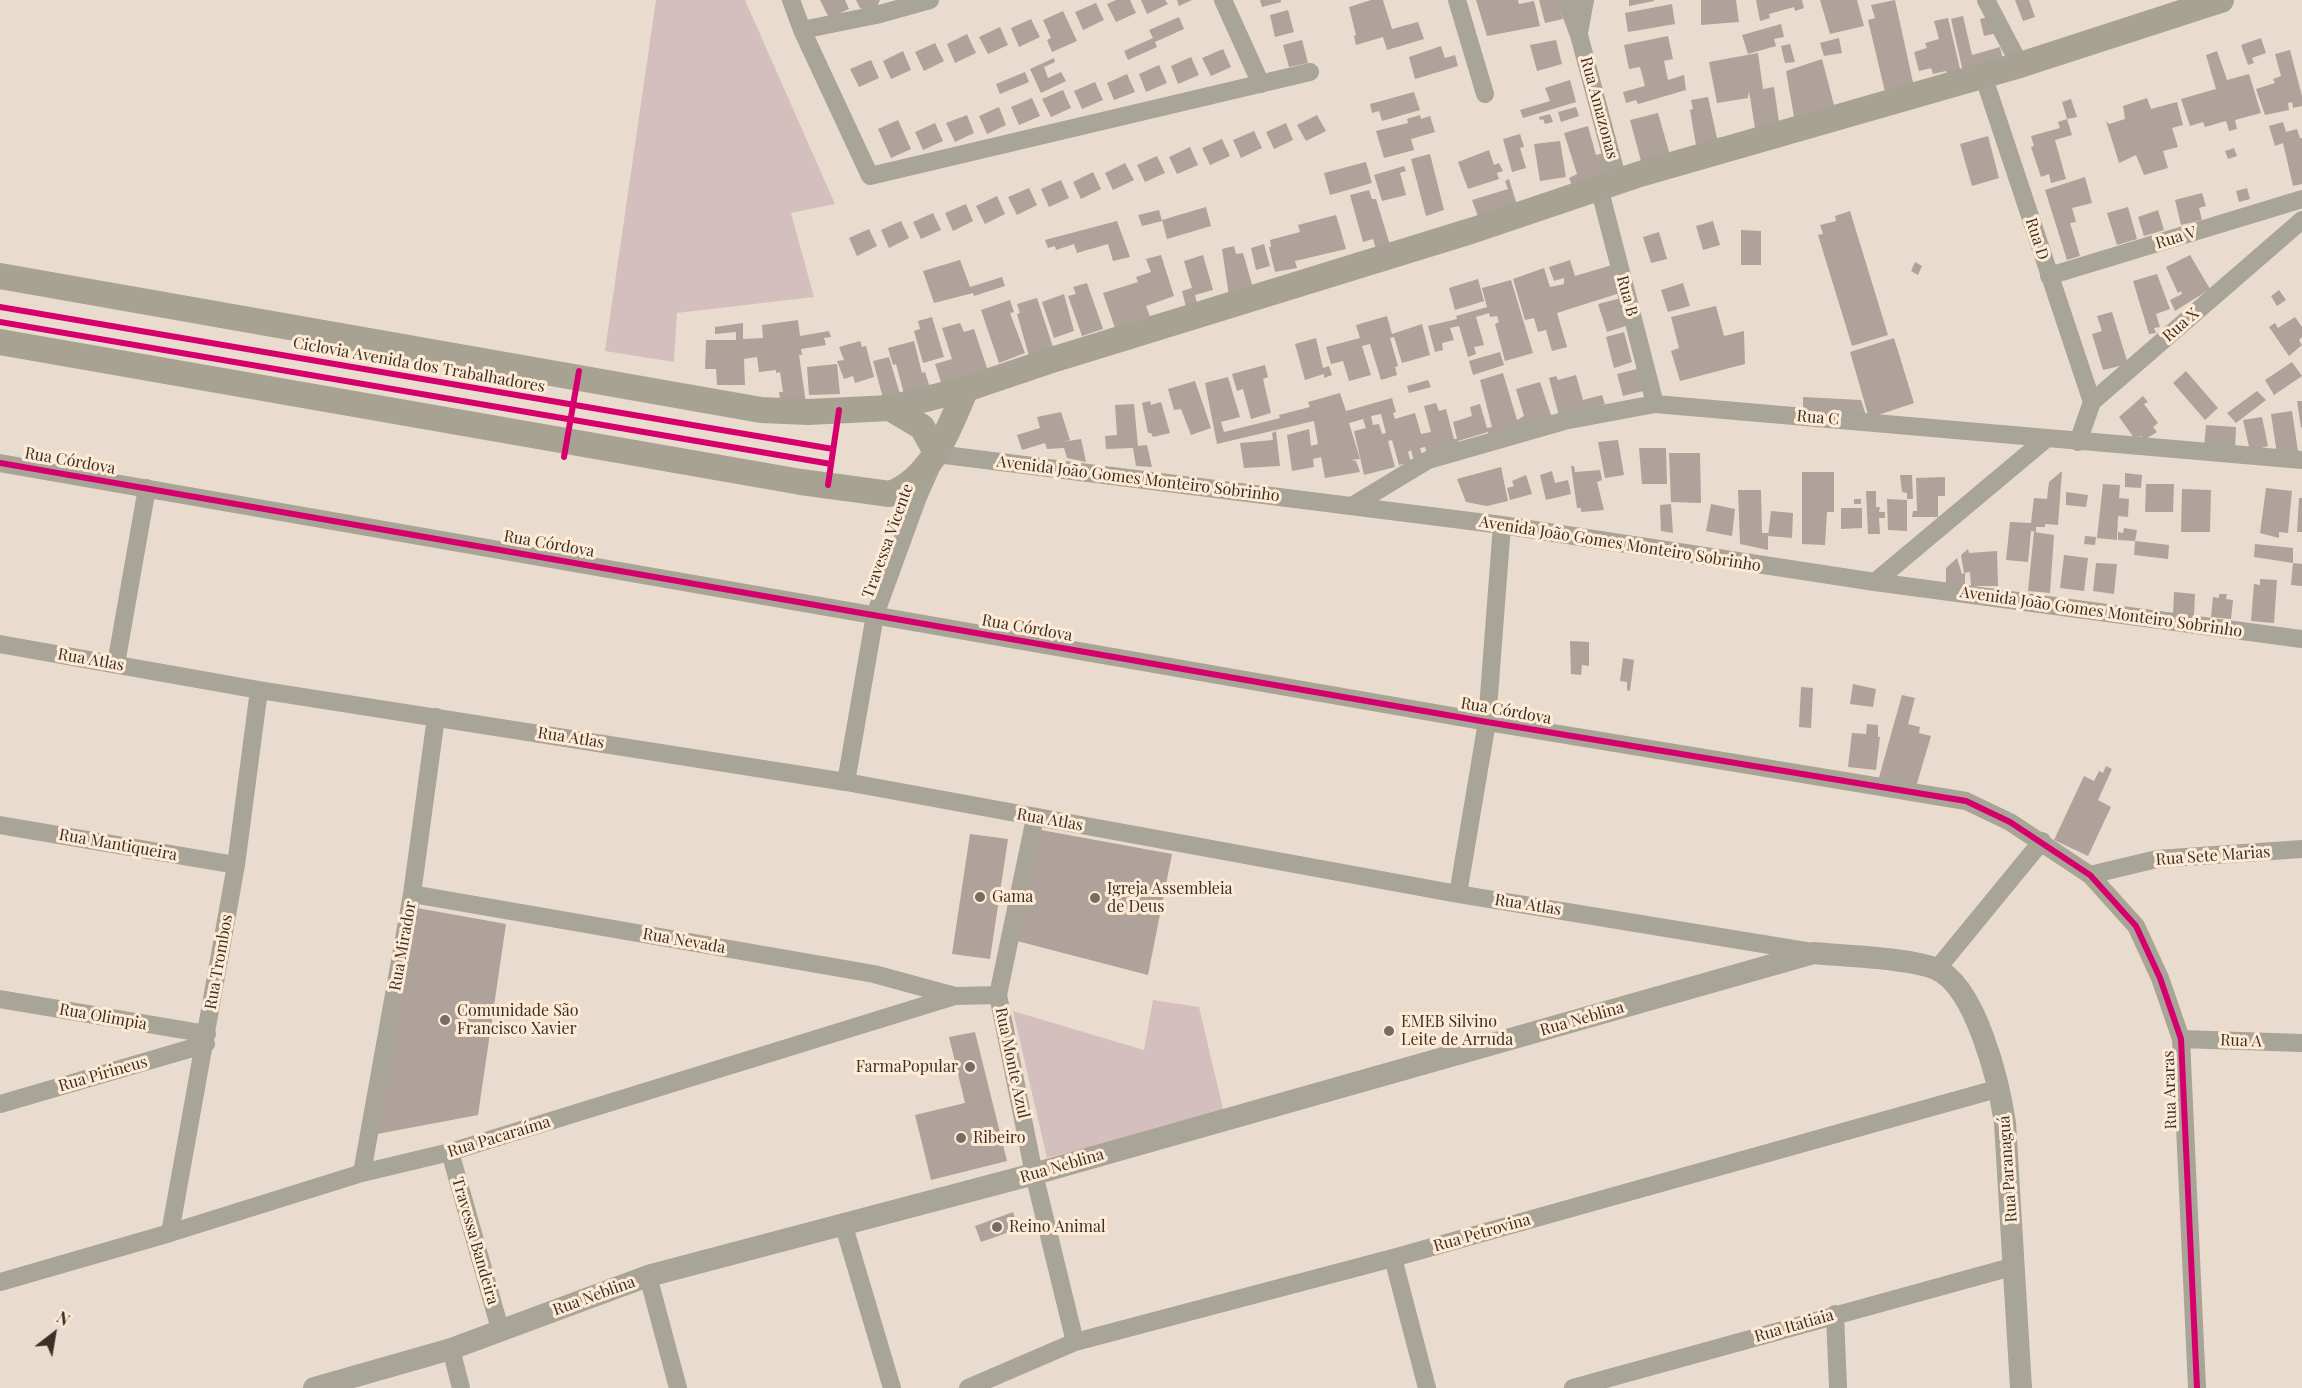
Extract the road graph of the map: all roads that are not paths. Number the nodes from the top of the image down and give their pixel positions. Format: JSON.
{"nodes":[{"id":1,"x":791,"y":0,"type":"edge"},
{"id":2,"x":930,"y":0,"type":"edge"},
{"id":3,"x":1223,"y":0,"type":"edge"},
{"id":4,"x":1457,"y":0,"type":"edge"},
{"id":5,"x":1566,"y":0,"type":"edge"},
{"id":6,"x":1585,"y":0,"type":"edge"},
{"id":7,"x":1986,"y":0,"type":"edge"},
{"id":8,"x":2221,"y":0,"type":"edge"},
{"id":9,"x":802,"y":30,"type":"junction"},
{"id":10,"x":1579,"y":35,"type":"junction"},
{"id":11,"x":2020,"y":65,"type":"junction"},
{"id":12,"x":1311,"y":72,"type":"dead end"},
{"id":13,"x":1983,"y":75,"type":"junction"},
{"id":14,"x":1261,"y":84,"type":"junction"},
{"id":15,"x":1485,"y":94,"type":"dead end"},
{"id":16,"x":1609,"y":184,"type":"junction"},
{"id":17,"x":2302,"y":199,"type":"edge"},
{"id":18,"x":2302,"y":220,"type":"edge"},
{"id":19,"x":0,"y":276,"type":"edge"},
{"id":20,"x":2049,"y":276,"type":"junction"},
{"id":21,"x":0,"y":342,"type":"edge"},
{"id":22,"x":966,"y":389,"type":"junction"},
{"id":23,"x":2092,"y":402,"type":"junction"},
{"id":24,"x":1655,"y":404,"type":"junction"},
{"id":25,"x":890,"y":408,"type":"junction"},
{"id":26,"x":2047,"y":438,"type":"junction"},
{"id":27,"x":2078,"y":442,"type":"junction"},
{"id":28,"x":937,"y":453,"type":"junction"},
{"id":29,"x":2302,"y":460,"type":"edge"},
{"id":30,"x":0,"y":463,"type":"edge"},
{"id":31,"x":147,"y":488,"type":"junction"},
{"id":32,"x":1352,"y":506,"type":"junction"},
{"id":33,"x":1502,"y":525,"type":"junction"},
{"id":34,"x":1875,"y":582,"type":"junction"},
{"id":35,"x":875,"y":615,"type":"junction"},
{"id":36,"x":2302,"y":639,"type":"edge"},
{"id":37,"x":0,"y":644,"type":"edge"},
{"id":38,"x":116,"y":664,"type":"junction"},
{"id":39,"x":259,"y":690,"type":"junction"},
{"id":40,"x":436,"y":717,"type":"junction"},
{"id":41,"x":1487,"y":722,"type":"junction"},
{"id":42,"x":846,"y":782,"type":"junction"},
{"id":43,"x":1035,"y":818,"type":"junction"},
{"id":44,"x":0,"y":825,"type":"edge"},
{"id":45,"x":2042,"y":841,"type":"junction"},
{"id":46,"x":2302,"y":849,"type":"edge"},
{"id":47,"x":236,"y":865,"type":"junction"},
{"id":48,"x":2090,"y":875,"type":"junction"},
{"id":49,"x":412,"y":894,"type":"junction"},
{"id":50,"x":1458,"y":894,"type":"junction"},
{"id":51,"x":1814,"y":953,"type":"junction"},
{"id":52,"x":1937,"y":969,"type":"junction"},
{"id":53,"x":998,"y":995,"type":"junction"},
{"id":54,"x":955,"y":996,"type":"junction"},
{"id":55,"x":0,"y":999,"type":"edge"},
{"id":56,"x":206,"y":1039,"type":"junction"},
{"id":57,"x":2181,"y":1039,"type":"junction"},
{"id":58,"x":2302,"y":1043,"type":"edge"},
{"id":59,"x":2000,"y":1088,"type":"junction"},
{"id":60,"x":0,"y":1104,"type":"edge"},
{"id":61,"x":450,"y":1152,"type":"junction"},
{"id":62,"x":362,"y":1173,"type":"junction"},
{"id":63,"x":1034,"y":1174,"type":"junction"},
{"id":64,"x":843,"y":1223,"type":"junction"},
{"id":65,"x":170,"y":1233,"type":"junction"},
{"id":66,"x":1393,"y":1258,"type":"junction"},
{"id":67,"x":2015,"y":1266,"type":"junction"},
{"id":68,"x":648,"y":1276,"type":"junction"},
{"id":69,"x":0,"y":1282,"type":"edge"},
{"id":70,"x":1834,"y":1314,"type":"junction"},
{"id":71,"x":500,"y":1329,"type":"junction"},
{"id":72,"x":1075,"y":1342,"type":"junction"},
{"id":73,"x":451,"y":1349,"type":"junction"},
{"id":74,"x":314,"y":1388,"type":"edge"},
{"id":75,"x":461,"y":1388,"type":"edge"},
{"id":76,"x":678,"y":1388,"type":"edge"},
{"id":77,"x":892,"y":1388,"type":"edge"},
{"id":78,"x":968,"y":1388,"type":"edge"},
{"id":79,"x":1427,"y":1388,"type":"edge"},
{"id":80,"x":1574,"y":1388,"type":"edge"},
{"id":81,"x":1838,"y":1388,"type":"edge"},
{"id":82,"x":2021,"y":1388,"type":"edge"},
{"id":83,"x":2197,"y":1388,"type":"edge"}],
"edges":[{"from":1,"to":9,"type":"street"},
{"from":2,"to":9,"type":"street"},
{"from":3,"to":14,"type":"street"},
{"from":4,"to":15,"type":"street"},
{"from":5,"to":10,"type":"street","name":"Rua Amazonas"},
{"from":6,"to":10,"type":"street","name":"Rua Amazonas"},
{"from":7,"to":11,"type":"street"},
{"from":8,"to":11,"type":"main road"},
{"from":9,"to":14,"type":"street"},
{"from":10,"to":16,"type":"street","name":"Rua Amazonas"},
{"from":11,"to":13,"type":"main road"},
{"from":12,"to":14,"type":"street"},
{"from":13,"to":16,"type":"main road"},
{"from":13,"to":20,"type":"street","name":"Rua D"},
{"from":16,"to":22,"type":"main road"},
{"from":16,"to":24,"type":"street","name":"Rua B"},
{"from":17,"to":20,"type":"street","name":"Rua V"},
{"from":18,"to":23,"type":"street","name":"Rua X"},
{"from":19,"to":25,"type":"main road"},
{"from":20,"to":23,"type":"street","name":"Rua D"},
{"from":21,"to":28,"type":"main road"},
{"from":22,"to":25,"type":"main road"},
{"from":22,"to":28,"type":"main road","name":"Travessa Vicente"},
{"from":23,"to":27,"type":"street","name":"Rua X"},
{"from":24,"to":26,"type":"street","name":"Rua C"},
{"from":24,"to":32,"type":"street","name":"Rua C"},
{"from":25,"to":28,"type":"main road"},
{"from":26,"to":27,"type":"street","name":"Rua C"},
{"from":26,"to":34,"type":"street"},
{"from":27,"to":29,"type":"street","name":"Rua C"},
{"from":28,"to":32,"type":"street","name":"Avenida João Gomes Monteiro Sobrinho"},
{"from":28,"to":35,"type":"street","name":"Travessa Vicente"},
{"from":30,"to":31,"type":"street","name":"Rua Córdova"},
{"from":31,"to":35,"type":"street","name":"Rua Córdova"},
{"from":31,"to":38,"type":"street"},
{"from":32,"to":33,"type":"street","name":"Avenida João Gomes Monteiro Sobrinho"},
{"from":33,"to":34,"type":"street","name":"Avenida João Gomes Monteiro Sobrinho"},
{"from":33,"to":41,"type":"street"},
{"from":34,"to":36,"type":"street","name":"Avenida João Gomes Monteiro Sobrinho"},
{"from":35,"to":41,"type":"street","name":"Rua Córdova"},
{"from":35,"to":42,"type":"street","name":"Travessa Vicente"},
{"from":37,"to":38,"type":"street","name":"Rua Atlas"},
{"from":38,"to":39,"type":"street","name":"Rua Atlas"},
{"from":39,"to":40,"type":"street","name":"Rua Atlas"},
{"from":39,"to":47,"type":"street","name":"Rua Trombos"},
{"from":40,"to":42,"type":"street","name":"Rua Atlas"},
{"from":40,"to":49,"type":"street","name":"Rua Mirador"},
{"from":41,"to":45,"type":"street","name":"Rua Córdova"},
{"from":41,"to":50,"type":"street"},
{"from":42,"to":43,"type":"street","name":"Rua Atlas"},
{"from":43,"to":50,"type":"street","name":"Rua Atlas"},
{"from":43,"to":53,"type":"street","name":"Rua Monte Azul"},
{"from":44,"to":47,"type":"street","name":"Rua Mantiqueira"},
{"from":45,"to":48,"type":"street","name":"Rua Araras"},
{"from":45,"to":52,"type":"street"},
{"from":46,"to":48,"type":"street","name":"Rua Sete Marias"},
{"from":47,"to":56,"type":"street","name":"Rua Trombos"},
{"from":48,"to":57,"type":"street","name":"Rua Araras"},
{"from":49,"to":54,"type":"street","name":"Rua Nevada"},
{"from":49,"to":62,"type":"street","name":"Rua Mirador"},
{"from":50,"to":51,"type":"street","name":"Rua Atlas"},
{"from":51,"to":52,"type":"street","name":"Rua Atlas"},
{"from":51,"to":63,"type":"street","name":"Rua Neblina"},
{"from":52,"to":59,"type":"street","name":"Rua Paranaguá"},
{"from":53,"to":54,"type":"street","name":"Rua Pacaraíma"},
{"from":53,"to":63,"type":"street","name":"Rua Monte Azul"},
{"from":54,"to":61,"type":"street","name":"Rua Pacaraíma"},
{"from":55,"to":56,"type":"street","name":"Rua Olimpia"},
{"from":56,"to":60,"type":"street","name":"Rua Pirineus"},
{"from":56,"to":65,"type":"street","name":"Rua Trombos"},
{"from":57,"to":58,"type":"street","name":"Rua A"},
{"from":57,"to":83,"type":"street","name":"Rua Araras"},
{"from":59,"to":66,"type":"street","name":"Rua Petrovina"},
{"from":59,"to":67,"type":"street","name":"Rua Paranaguá"},
{"from":61,"to":62,"type":"street","name":"Rua Pacaraíma"},
{"from":61,"to":71,"type":"street","name":"Travessa Bandeira"},
{"from":62,"to":65,"type":"street","name":"Rua Pacaraíma"},
{"from":63,"to":64,"type":"street","name":"Rua Neblina"},
{"from":63,"to":72,"type":"street","name":"Rua Monte Azul"},
{"from":64,"to":68,"type":"street","name":"Rua Neblina"},
{"from":64,"to":77,"type":"street"},
{"from":65,"to":69,"type":"street","name":"Rua Pacaraíma"},
{"from":66,"to":72,"type":"street","name":"Rua Petrovina"},
{"from":66,"to":79,"type":"street"},
{"from":67,"to":70,"type":"street","name":"Rua Itatiaia"},
{"from":67,"to":82,"type":"street","name":"Rua Paranaguá"},
{"from":68,"to":71,"type":"street","name":"Rua Neblina"},
{"from":68,"to":76,"type":"street"},
{"from":70,"to":80,"type":"street","name":"Rua Itatiaia"},
{"from":70,"to":81,"type":"street"},
{"from":71,"to":73,"type":"street","name":"Rua Neblina"},
{"from":72,"to":78,"type":"street","name":"Rua Petrovina"},
{"from":73,"to":74,"type":"street","name":"Rua Neblina"},
{"from":73,"to":75,"type":"street"}]}
